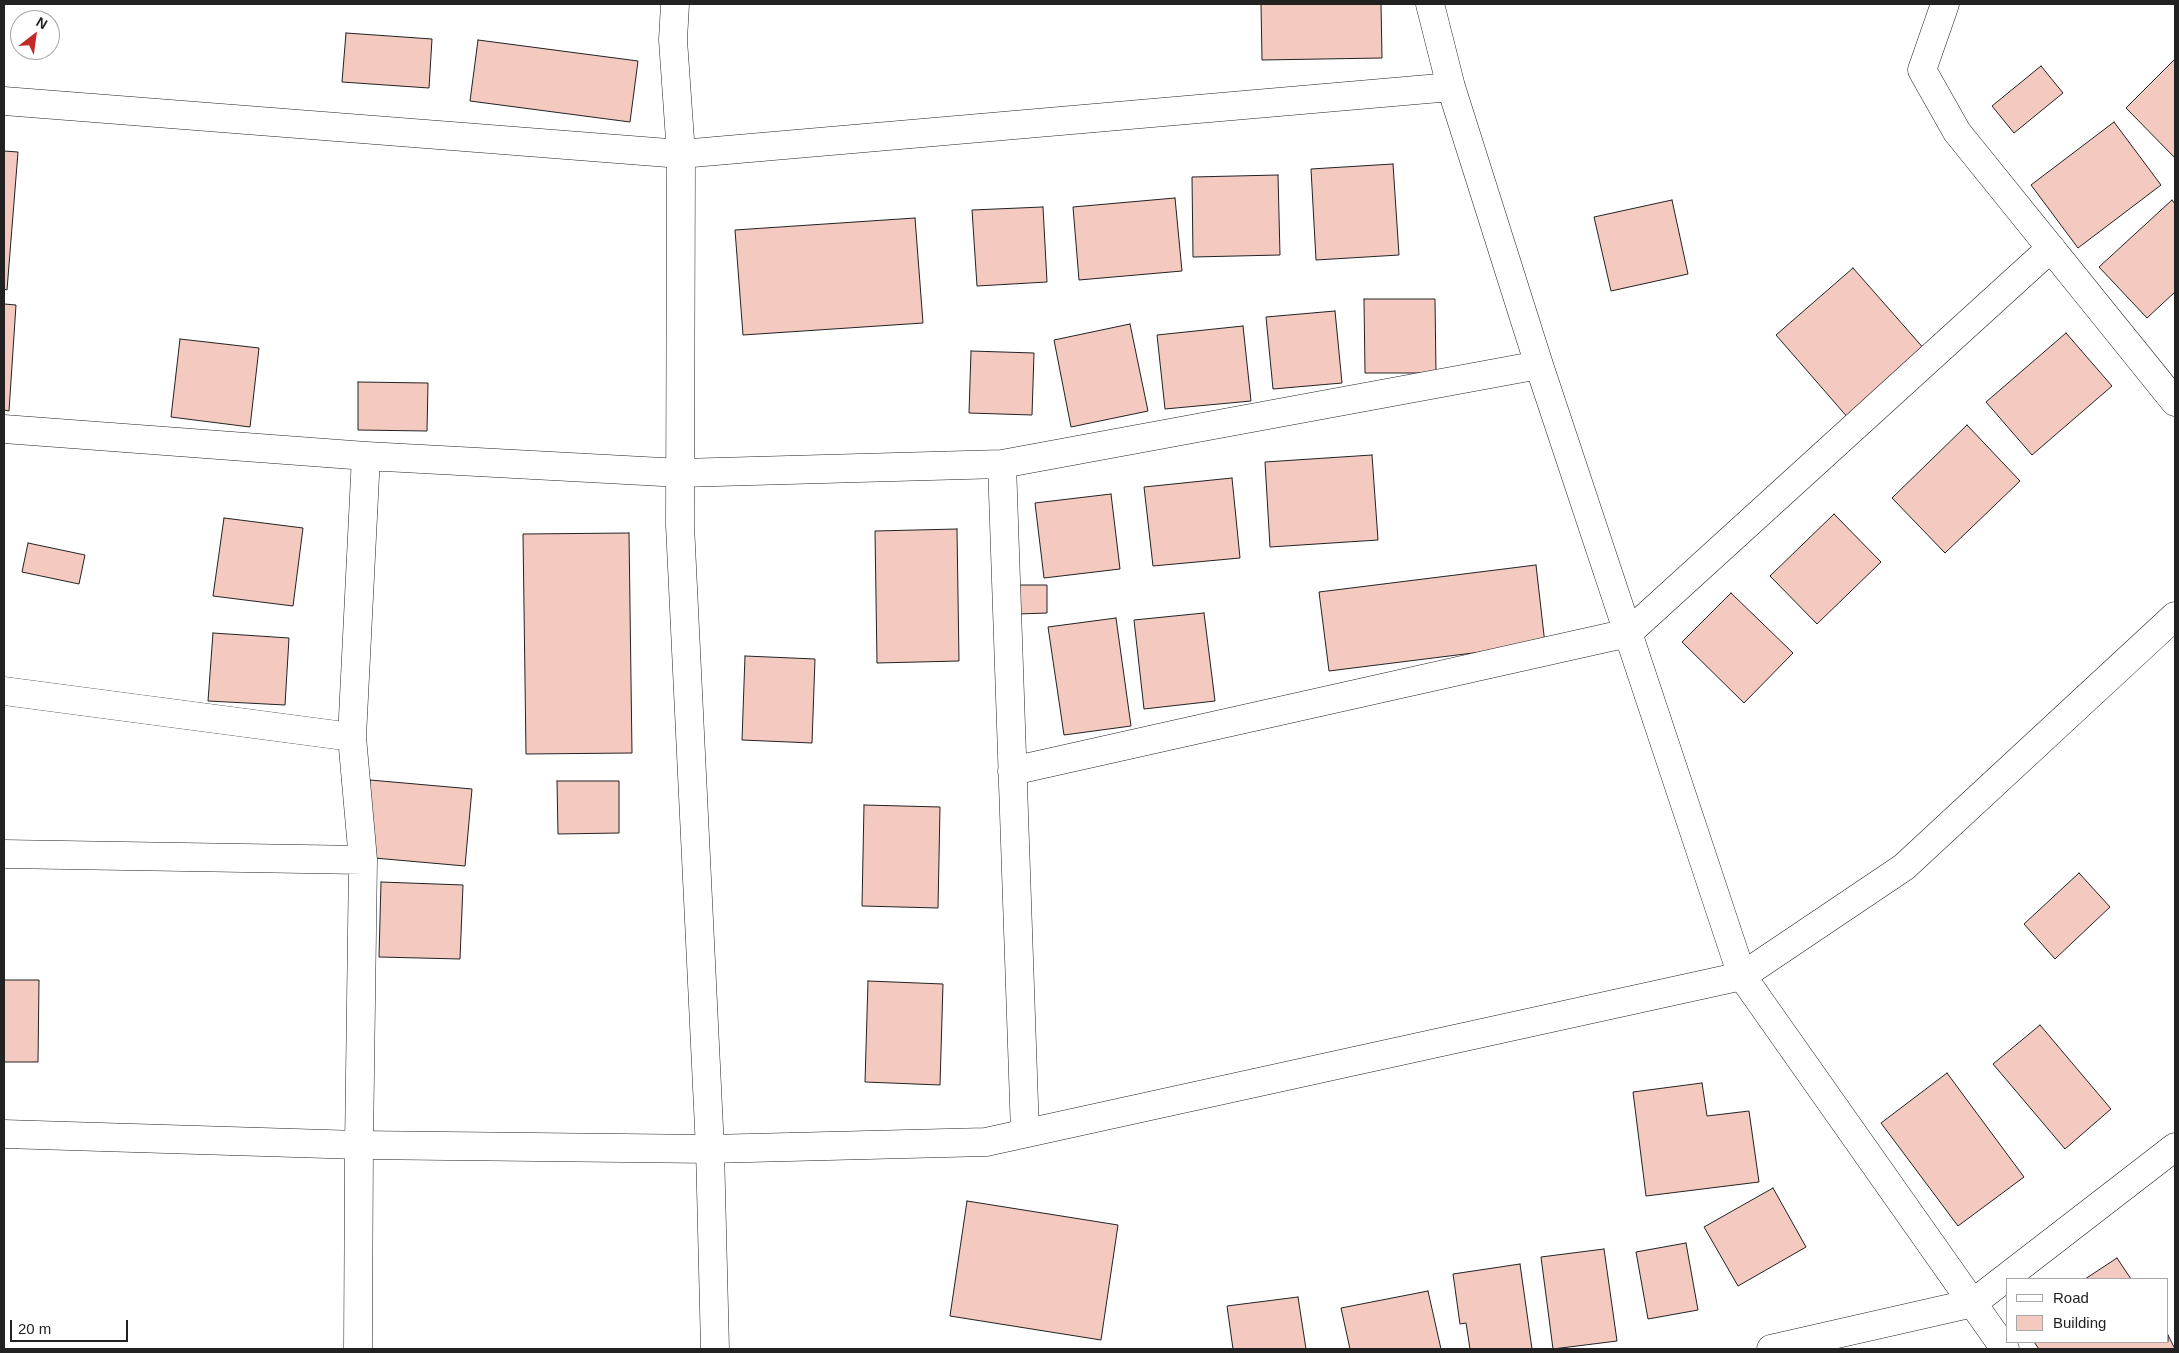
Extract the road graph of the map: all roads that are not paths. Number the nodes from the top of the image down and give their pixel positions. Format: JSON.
{"nodes":[{"id":1,"x":675,"y":4,"type":"edge"},
{"id":2,"x":1430,"y":4,"type":"edge"},
{"id":3,"x":1946,"y":4,"type":"edge"},
{"id":4,"x":1451,"y":87,"type":"junction"},
{"id":5,"x":4,"y":101,"type":"edge"},
{"id":6,"x":681,"y":154,"type":"junction"},
{"id":7,"x":2051,"y":248,"type":"junction"},
{"id":8,"x":1539,"y":366,"type":"junction"},
{"id":9,"x":2175,"y":402,"type":"edge"},
{"id":10,"x":4,"y":429,"type":"edge"},
{"id":11,"x":366,"y":456,"type":"junction"},
{"id":12,"x":1002,"y":464,"type":"junction"},
{"id":13,"x":681,"y":473,"type":"junction"},
{"id":14,"x":2175,"y":616,"type":"edge"},
{"id":15,"x":1628,"y":634,"type":"junction"},
{"id":16,"x":4,"y":691,"type":"edge"},
{"id":17,"x":352,"y":737,"type":"junction"},
{"id":18,"x":1012,"y":771,"type":"junction"},
{"id":19,"x":4,"y":854,"type":"edge"},
{"id":20,"x":363,"y":860,"type":"junction"},
{"id":21,"x":1742,"y":976,"type":"junction"},
{"id":22,"x":4,"y":1134,"type":"edge"},
{"id":23,"x":1024,"y":1134,"type":"junction"},
{"id":24,"x":358,"y":1145,"type":"junction"},
{"id":25,"x":2175,"y":1147,"type":"edge"},
{"id":26,"x":710,"y":1149,"type":"junction"},
{"id":27,"x":1973,"y":1303,"type":"junction"},
{"id":28,"x":358,"y":1349,"type":"edge"},
{"id":29,"x":714,"y":1349,"type":"edge"},
{"id":30,"x":1770,"y":1349,"type":"edge"},
{"id":31,"x":2005,"y":1349,"type":"edge"}],
"edges":[{"from":1,"to":6,"type":"street"},
{"from":2,"to":4,"type":"street"},
{"from":3,"to":7,"type":"street"},
{"from":4,"to":6,"type":"street"},
{"from":4,"to":8,"type":"street"},
{"from":5,"to":6,"type":"street"},
{"from":6,"to":13,"type":"street"},
{"from":7,"to":9,"type":"street"},
{"from":7,"to":15,"type":"street"},
{"from":8,"to":12,"type":"street"},
{"from":8,"to":15,"type":"street"},
{"from":10,"to":11,"type":"street"},
{"from":11,"to":13,"type":"street"},
{"from":11,"to":17,"type":"street"},
{"from":12,"to":13,"type":"street"},
{"from":12,"to":18,"type":"street"},
{"from":13,"to":26,"type":"street"},
{"from":14,"to":21,"type":"street"},
{"from":15,"to":18,"type":"street"},
{"from":15,"to":21,"type":"street"},
{"from":16,"to":17,"type":"street"},
{"from":17,"to":20,"type":"street"},
{"from":18,"to":23,"type":"street"},
{"from":19,"to":20,"type":"street"},
{"from":20,"to":24,"type":"street"},
{"from":21,"to":23,"type":"street"},
{"from":21,"to":27,"type":"street"},
{"from":22,"to":24,"type":"street"},
{"from":23,"to":26,"type":"street"},
{"from":24,"to":26,"type":"street"},
{"from":24,"to":28,"type":"street"},
{"from":25,"to":27,"type":"street"},
{"from":26,"to":29,"type":"street"},
{"from":27,"to":30,"type":"street"},
{"from":27,"to":31,"type":"street"}]}
